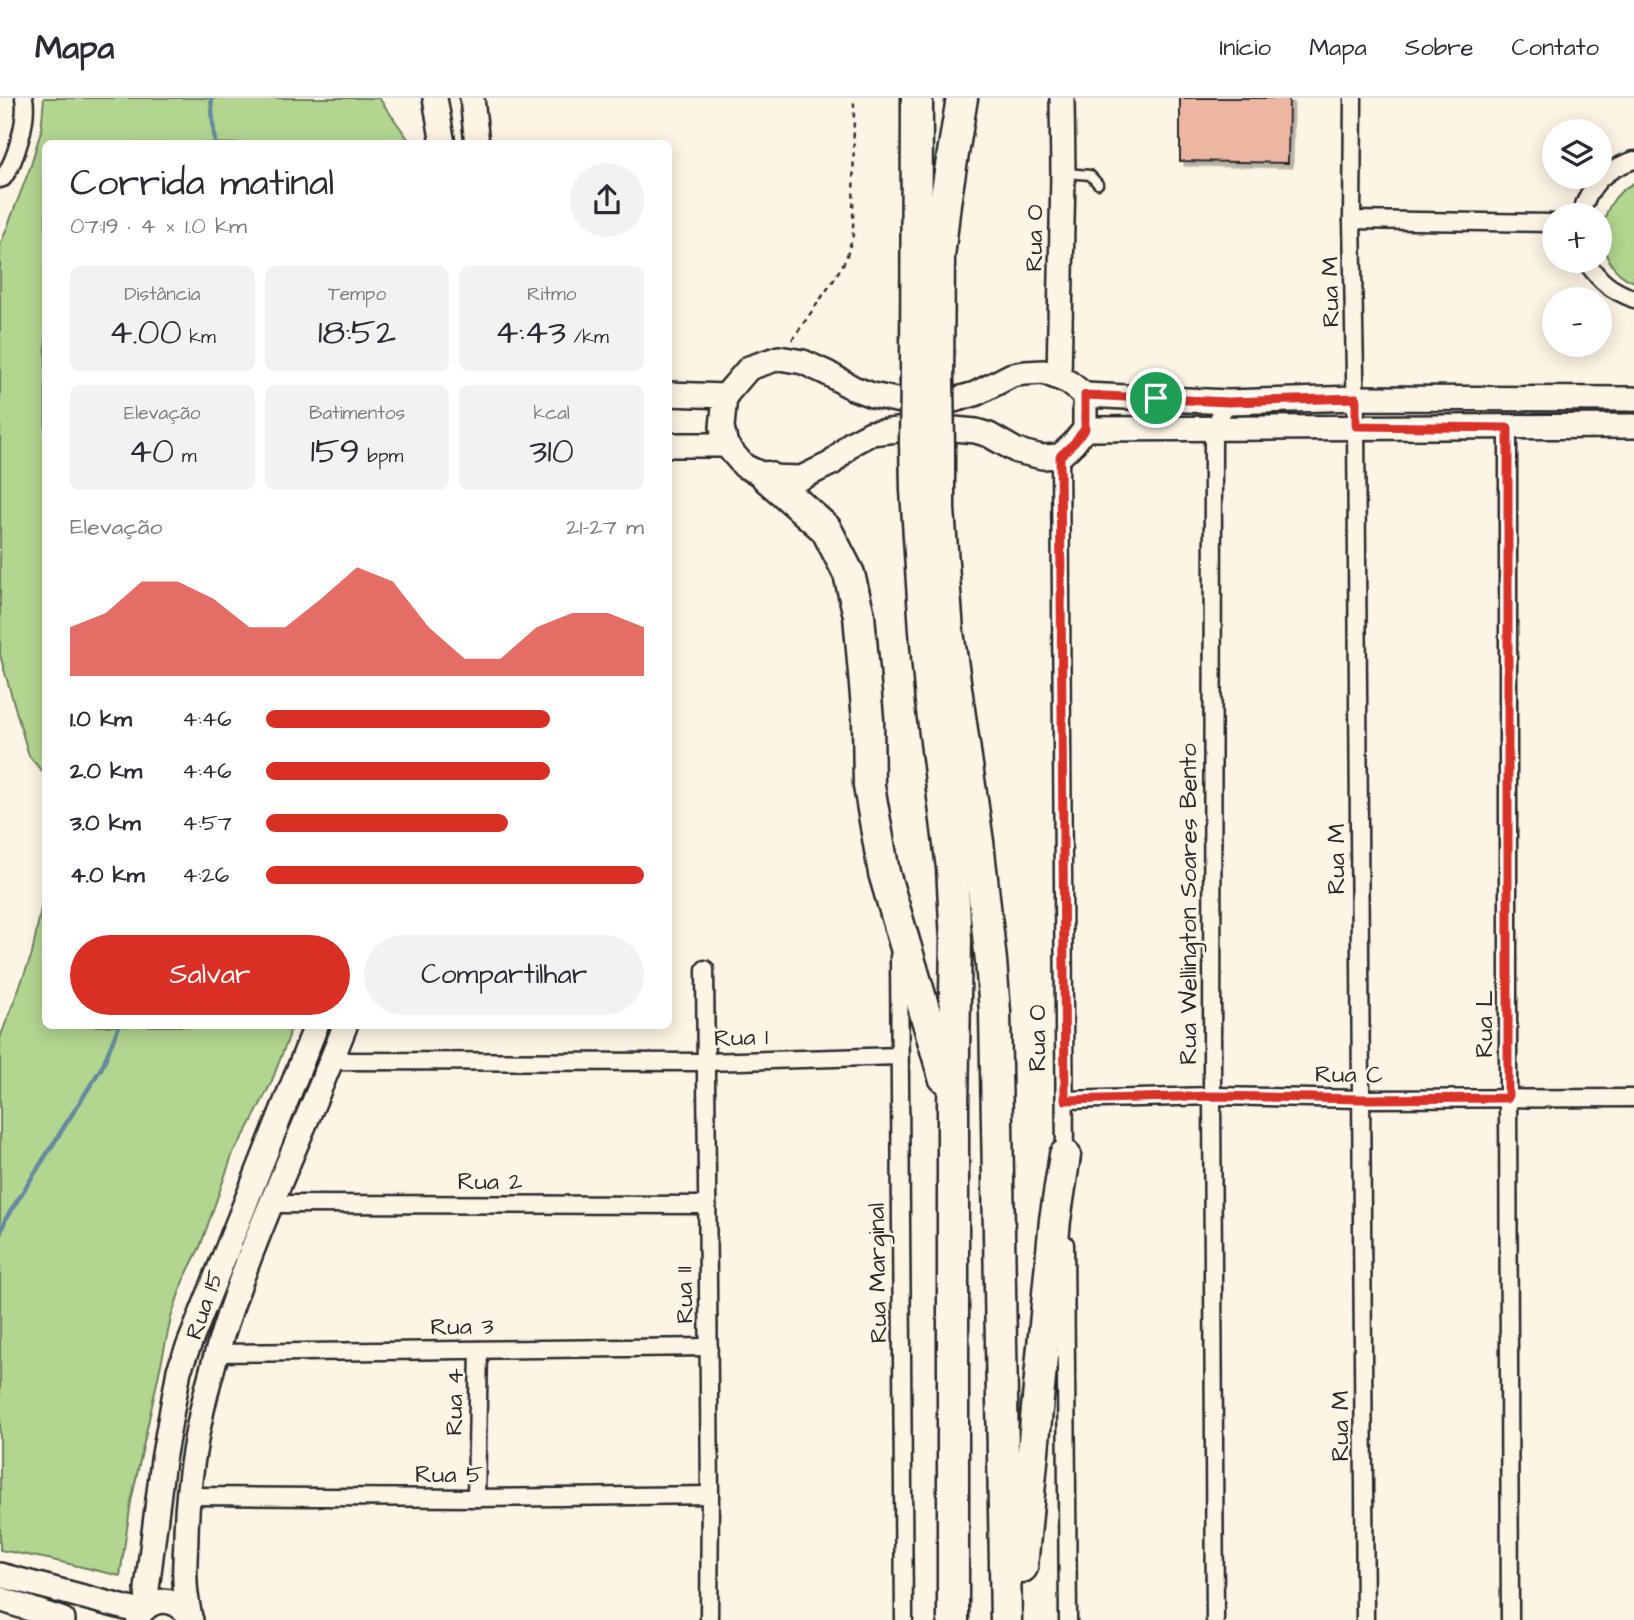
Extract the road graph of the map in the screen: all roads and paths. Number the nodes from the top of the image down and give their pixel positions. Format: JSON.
{"nodes":[{"id":1,"x":24,"y":98,"type":"edge"},
{"id":2,"x":436,"y":98,"type":"edge"},
{"id":3,"x":472,"y":98,"type":"edge"},
{"id":4,"x":854,"y":98,"type":"edge"},
{"id":5,"x":917,"y":98,"type":"edge"},
{"id":6,"x":962,"y":98,"type":"edge"},
{"id":7,"x":1062,"y":98,"type":"edge"},
{"id":8,"x":1353,"y":98,"type":"edge"},
{"id":9,"x":442,"y":140,"type":"edge"},
{"id":10,"x":477,"y":140,"type":"edge"},
{"id":11,"x":1634,"y":160,"type":"edge"},
{"id":12,"x":1063,"y":173,"type":"junction"},
{"id":13,"x":0,"y":178,"type":"edge"},
{"id":14,"x":1098,"y":184,"type":"dead end"},
{"id":15,"x":1585,"y":203,"type":"edge"},
{"id":16,"x":1352,"y":220,"type":"junction"},
{"id":17,"x":1542,"y":223,"type":"edge"},
{"id":18,"x":1594,"y":273,"type":"edge"},
{"id":19,"x":1634,"y":299,"type":"edge"},
{"id":20,"x":779,"y":358,"type":"junction"},
{"id":21,"x":1059,"y":378,"type":"junction"},
{"id":22,"x":927,"y":381,"type":"junction"},
{"id":23,"x":672,"y":394,"type":"edge"},
{"id":24,"x":1085,"y":395,"type":"junction"},
{"id":25,"x":725,"y":396,"type":"junction"},
{"id":26,"x":1356,"y":398,"type":"junction"},
{"id":27,"x":1325,"y":399,"type":"junction"},
{"id":28,"x":1634,"y":399,"type":"edge"},
{"id":29,"x":1228,"y":402,"type":"junction"},
{"id":30,"x":1328,"y":426,"type":"junction"},
{"id":31,"x":1356,"y":426,"type":"junction"},
{"id":32,"x":1634,"y":426,"type":"edge"},
{"id":33,"x":1213,"y":428,"type":"junction"},
{"id":34,"x":1508,"y":428,"type":"junction"},
{"id":35,"x":1085,"y":429,"type":"junction"},
{"id":36,"x":927,"y":444,"type":"junction"},
{"id":37,"x":672,"y":445,"type":"edge"},
{"id":38,"x":726,"y":445,"type":"junction"},
{"id":39,"x":1060,"y":456,"type":"junction"},
{"id":40,"x":767,"y":477,"type":"junction"},
{"id":41,"x":899,"y":926,"type":"junction"},
{"id":42,"x":705,"y":969,"type":"dead end"},
{"id":43,"x":315,"y":1029,"type":"edge"},
{"id":44,"x":344,"y":1029,"type":"edge"},
{"id":45,"x":899,"y":1056,"type":"junction"},
{"id":46,"x":332,"y":1061,"type":"junction"},
{"id":47,"x":706,"y":1062,"type":"junction"},
{"id":48,"x":1212,"y":1096,"type":"junction"},
{"id":49,"x":1508,"y":1098,"type":"junction"},
{"id":50,"x":1634,"y":1098,"type":"edge"},
{"id":51,"x":1362,"y":1099,"type":"junction"},
{"id":52,"x":1065,"y":1100,"type":"junction"},
{"id":53,"x":953,"y":1107,"type":"junction"},
{"id":54,"x":1065,"y":1155,"type":"junction"},
{"id":55,"x":272,"y":1204,"type":"junction"},
{"id":56,"x":707,"y":1205,"type":"junction"},
{"id":57,"x":709,"y":1347,"type":"junction"},
{"id":58,"x":479,"y":1350,"type":"junction"},
{"id":59,"x":216,"y":1353,"type":"junction"},
{"id":60,"x":710,"y":1495,"type":"junction"},
{"id":61,"x":187,"y":1496,"type":"junction"},
{"id":62,"x":476,"y":1498,"type":"junction"},
{"id":63,"x":0,"y":1575,"type":"edge"},
{"id":64,"x":0,"y":1600,"type":"edge"},
{"id":65,"x":141,"y":1613,"type":"edge"},
{"id":66,"x":190,"y":1619,"type":"edge"},
{"id":67,"x":63,"y":1620,"type":"edge"},
{"id":68,"x":709,"y":1620,"type":"edge"},
{"id":69,"x":904,"y":1620,"type":"edge"},
{"id":70,"x":953,"y":1620,"type":"edge"},
{"id":71,"x":1006,"y":1620,"type":"edge"},
{"id":72,"x":1021,"y":1620,"type":"edge"},
{"id":73,"x":1068,"y":1620,"type":"edge"},
{"id":74,"x":1215,"y":1620,"type":"edge"},
{"id":75,"x":1365,"y":1620,"type":"edge"},
{"id":76,"x":1510,"y":1620,"type":"edge"}],
"edges":[{"from":1,"to":13,"type":"street"},
{"from":2,"to":9,"type":"street"},
{"from":3,"to":10,"type":"street"},
{"from":4,"to":20,"type":"path"},
{"from":5,"to":22,"type":"highway"},
{"from":6,"to":22,"type":"highway"},
{"from":7,"to":12,"type":"street","name":"Rua O"},
{"from":8,"to":16,"type":"street","name":"Rua M"},
{"from":11,"to":15,"type":"street"},
{"from":12,"to":14,"type":"lane"},
{"from":12,"to":21,"type":"street","name":"Rua O"},
{"from":16,"to":17,"type":"street"},
{"from":16,"to":26,"type":"street","name":"Rua M"},
{"from":18,"to":19,"type":"street"},
{"from":20,"to":21,"type":"street"},
{"from":20,"to":25,"type":"street"},
{"from":21,"to":24,"type":"street"},
{"from":22,"to":36,"type":"highway","bridge":true},
{"from":23,"to":25,"type":"street"},
{"from":24,"to":29,"type":"street"},
{"from":24,"to":35,"type":"street"},
{"from":25,"to":38,"type":"street"},
{"from":26,"to":27,"type":"street"},
{"from":26,"to":28,"type":"street"},
{"from":26,"to":31,"type":"street","name":"Rua M"},
{"from":27,"to":29,"type":"street"},
{"from":27,"to":30,"type":"street"},
{"from":29,"to":33,"type":"street","name":"Rua Wellington Soares Bento"},
{"from":30,"to":31,"type":"street"},
{"from":30,"to":33,"type":"street"},
{"from":31,"to":34,"type":"street"},
{"from":31,"to":51,"type":"street","name":"Rua M"},
{"from":32,"to":34,"type":"street"},
{"from":33,"to":35,"type":"street"},
{"from":33,"to":48,"type":"street","name":"Rua Wellington Soares Bento"},
{"from":34,"to":49,"type":"street","name":"Rua L"},
{"from":35,"to":39,"type":"street"},
{"from":36,"to":53,"type":"highway"},
{"from":36,"to":71,"type":"highway"},
{"from":37,"to":38,"type":"street"},
{"from":38,"to":40,"type":"street"},
{"from":39,"to":40,"type":"street"},
{"from":39,"to":52,"type":"street","name":"Rua O"},
{"from":40,"to":41,"type":"highway"},
{"from":41,"to":45,"type":"street","name":"Rua Marginal"},
{"from":41,"to":53,"type":"highway"},
{"from":42,"to":47,"type":"street","name":"Rua 11"},
{"from":43,"to":65,"type":"street","name":"Rua 15"},
{"from":44,"to":46,"type":"street","name":"Rua 15"},
{"from":45,"to":47,"type":"street","name":"Rua 1"},
{"from":45,"to":69,"type":"street","name":"Rua Marginal"},
{"from":46,"to":47,"type":"street","name":"Rua 1"},
{"from":46,"to":55,"type":"street","name":"Rua 15"},
{"from":47,"to":56,"type":"street","name":"Rua 11"},
{"from":48,"to":51,"type":"street","name":"Rua C"},
{"from":48,"to":52,"type":"street","name":"Rua C"},
{"from":48,"to":74,"type":"street","name":"Rua Wellington Soares Bento"},
{"from":49,"to":50,"type":"street","name":"Rua C"},
{"from":49,"to":51,"type":"street","name":"Rua C"},
{"from":49,"to":76,"type":"street","name":"Rua L"},
{"from":51,"to":75,"type":"street","name":"Rua M"},
{"from":52,"to":54,"type":"street","name":"Rua O"},
{"from":53,"to":70,"type":"highway"},
{"from":54,"to":72,"type":"highway"},
{"from":54,"to":73,"type":"street","name":"Rua O"},
{"from":55,"to":56,"type":"street","name":"Rua 2"},
{"from":55,"to":59,"type":"street","name":"Rua 15"},
{"from":56,"to":57,"type":"street","name":"Rua 11"},
{"from":57,"to":58,"type":"street","name":"Rua 3"},
{"from":57,"to":60,"type":"street","name":"Rua 11"},
{"from":58,"to":59,"type":"street","name":"Rua 3"},
{"from":58,"to":62,"type":"street","name":"Rua 4"},
{"from":59,"to":61,"type":"street","name":"Rua 15"},
{"from":60,"to":62,"type":"street","name":"Rua 5"},
{"from":60,"to":68,"type":"street","name":"Rua 11"},
{"from":61,"to":62,"type":"street","name":"Rua 5"},
{"from":61,"to":66,"type":"street","name":"Rua 15"},
{"from":63,"to":65,"type":"street"},
{"from":64,"to":67,"type":"street"},
{"from":65,"to":66,"type":"street"}]}
